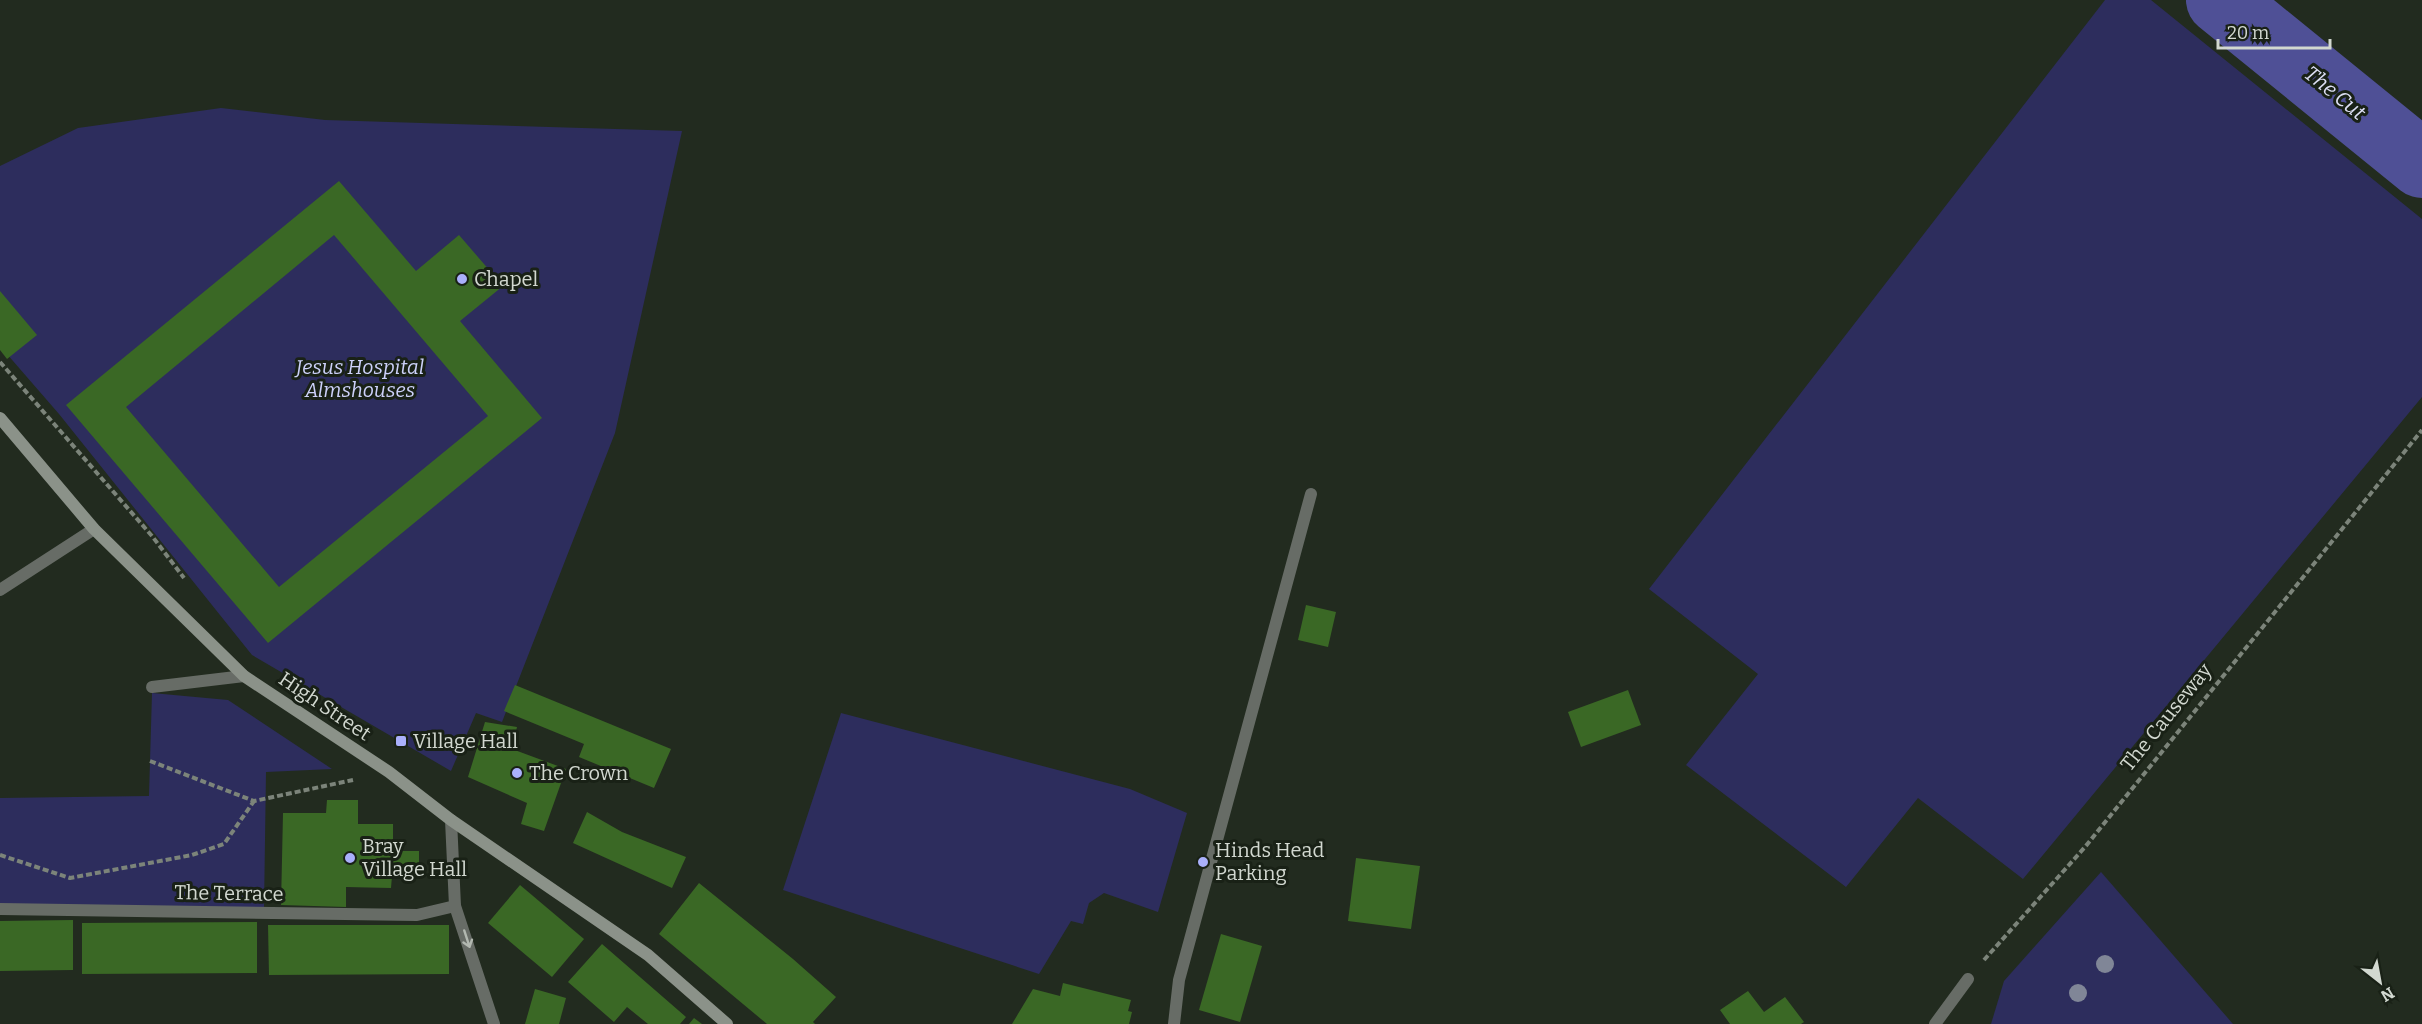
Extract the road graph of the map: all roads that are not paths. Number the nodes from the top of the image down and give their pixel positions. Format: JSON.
{"nodes":[{"id":1,"x":0,"y":418,"type":"edge"},
{"id":2,"x":1311,"y":494,"type":"dead end"},
{"id":3,"x":94,"y":529,"type":"junction"},
{"id":4,"x":0,"y":590,"type":"edge"},
{"id":5,"x":244,"y":676,"type":"junction"},
{"id":6,"x":153,"y":687,"type":"dead end"},
{"id":7,"x":451,"y":820,"type":"junction"},
{"id":8,"x":455,"y":906,"type":"junction"},
{"id":9,"x":0,"y":909,"type":"edge"},
{"id":10,"x":1968,"y":979,"type":"road end"},
{"id":11,"x":494,"y":1024,"type":"edge"},
{"id":12,"x":727,"y":1024,"type":"edge"},
{"id":13,"x":1173,"y":1024,"type":"edge"},
{"id":14,"x":1935,"y":1024,"type":"edge"}],
"edges":[{"from":1,"to":3,"type":"main road","name":"High Street"},
{"from":2,"to":13,"type":"street"},
{"from":3,"to":4,"type":"street"},
{"from":3,"to":5,"type":"main road","name":"High Street"},
{"from":5,"to":6,"type":"street"},
{"from":5,"to":7,"type":"main road","name":"High Street"},
{"from":7,"to":8,"type":"street"},
{"from":7,"to":12,"type":"main road","name":"High Street"},
{"from":8,"to":9,"type":"street","name":"The Terrace"},
{"from":8,"to":11,"type":"street","one_way":true},
{"from":10,"to":14,"type":"street"}]}
